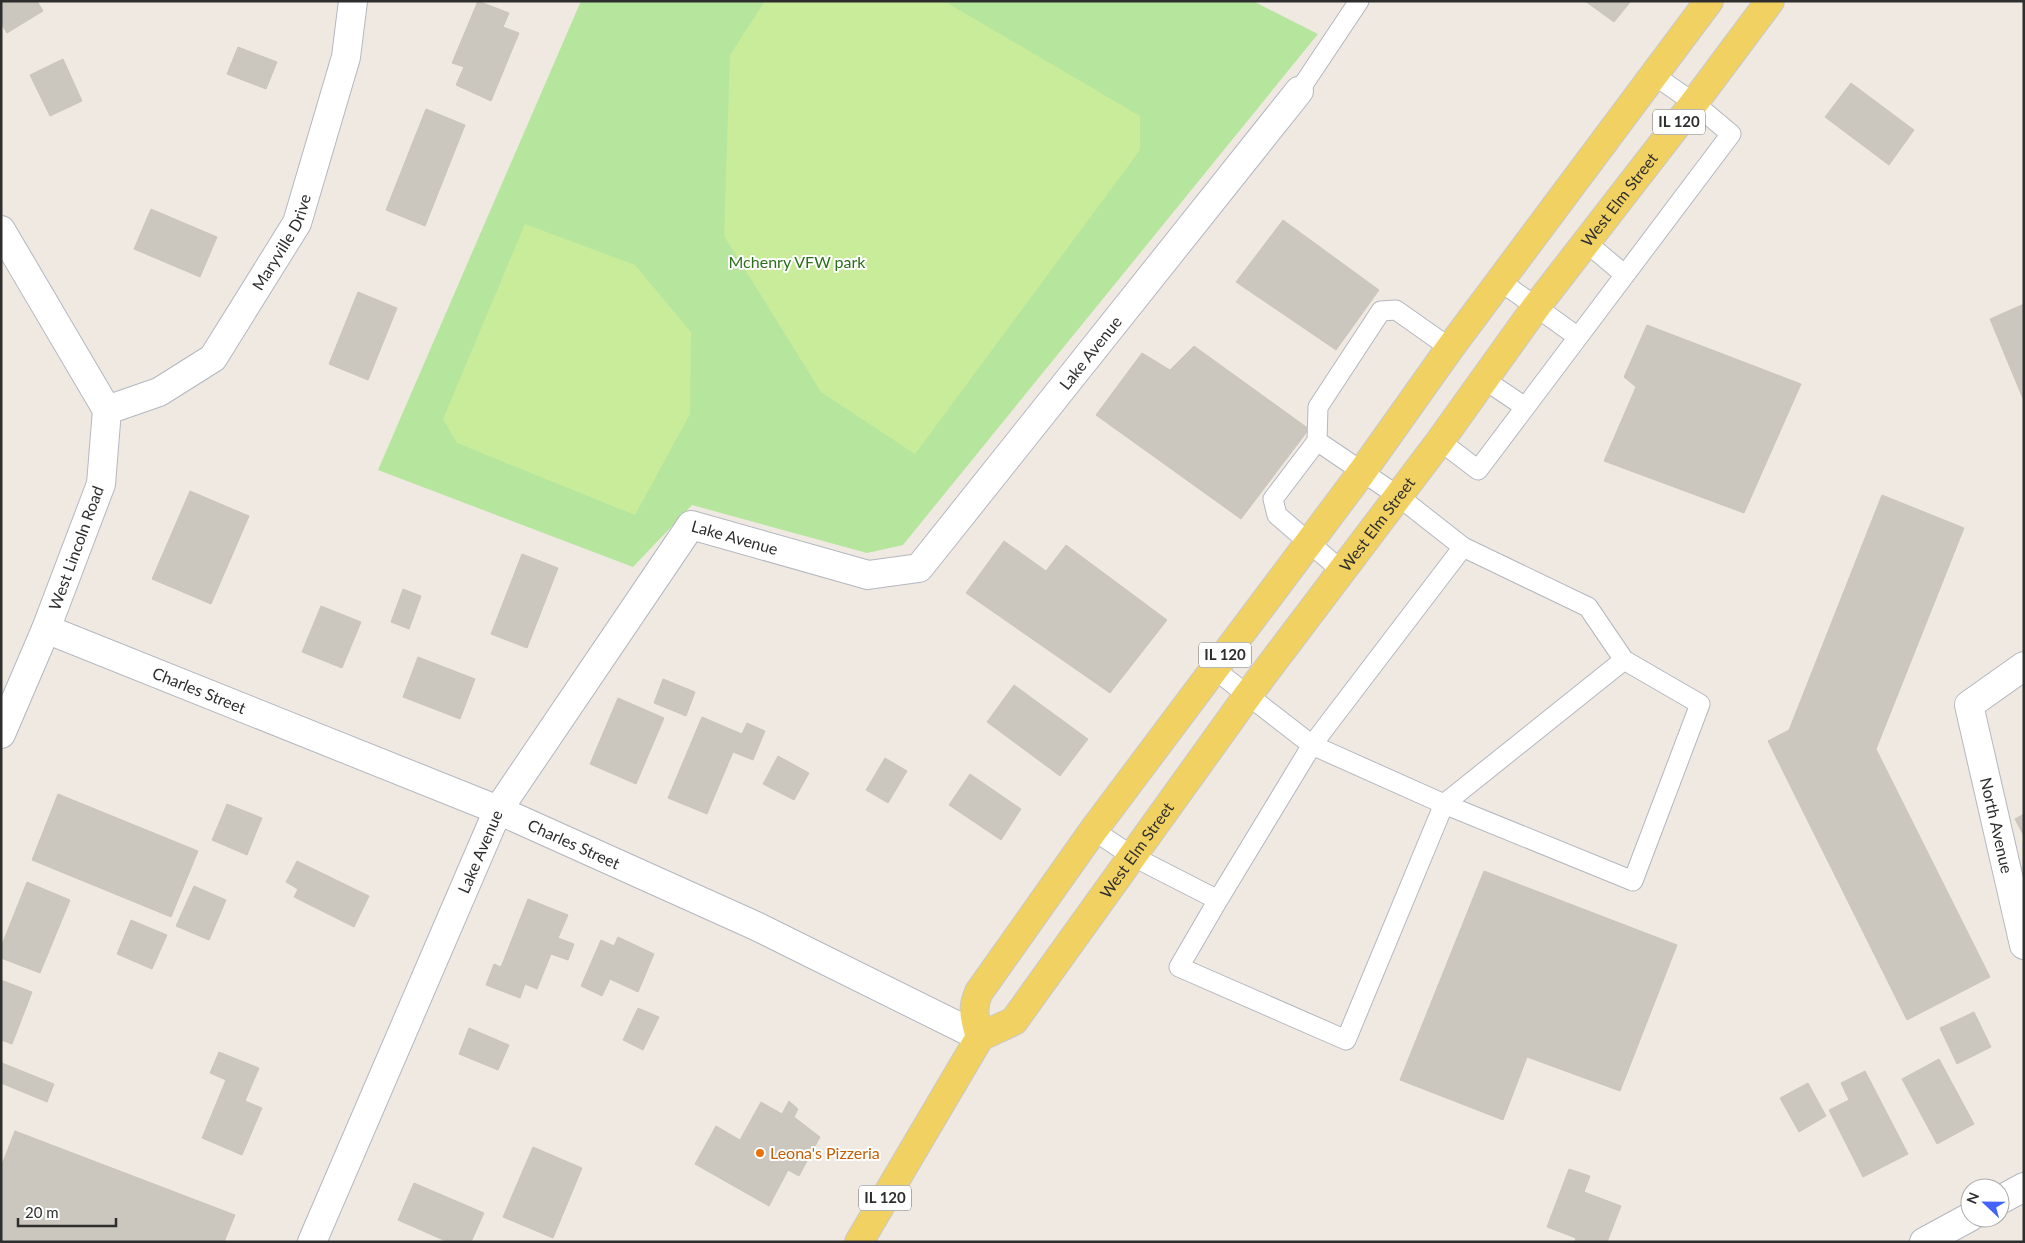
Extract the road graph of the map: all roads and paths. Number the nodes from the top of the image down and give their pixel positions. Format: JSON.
{"nodes":[{"id":1,"x":353,"y":1,"type":"edge"},
{"id":2,"x":1359,"y":1,"type":"edge"},
{"id":3,"x":1709,"y":1,"type":"edge"},
{"id":4,"x":1770,"y":1,"type":"edge"},
{"id":5,"x":1654,"y":75,"type":"junction"},
{"id":6,"x":1299,"y":91,"type":"joint"},
{"id":7,"x":1694,"y":104,"type":"junction"},
{"id":8,"x":1,"y":230,"type":"edge"},
{"id":9,"x":1587,"y":243,"type":"junction"},
{"id":10,"x":1625,"y":275,"type":"junction"},
{"id":11,"x":1500,"y":281,"type":"junction"},
{"id":12,"x":1536,"y":307,"type":"junction"},
{"id":13,"x":1578,"y":338,"type":"junction"},
{"id":14,"x":1450,"y":348,"type":"junction"},
{"id":15,"x":1485,"y":380,"type":"junction"},
{"id":16,"x":1525,"y":407,"type":"junction"},
{"id":17,"x":107,"y":410,"type":"junction"},
{"id":18,"x":1317,"y":441,"type":"junction"},
{"id":19,"x":1440,"y":441,"type":"junction"},
{"id":20,"x":1362,"y":472,"type":"junction"},
{"id":21,"x":1398,"y":496,"type":"junction"},
{"id":22,"x":1308,"y":543,"type":"junction"},
{"id":23,"x":1463,"y":547,"type":"junction"},
{"id":24,"x":1342,"y":571,"type":"junction"},
{"id":25,"x":46,"y":629,"type":"junction"},
{"id":26,"x":1624,"y":660,"type":"junction"},
{"id":27,"x":2024,"y":666,"type":"edge"},
{"id":28,"x":1214,"y":669,"type":"junction"},
{"id":29,"x":1248,"y":695,"type":"junction"},
{"id":30,"x":1,"y":734,"type":"edge"},
{"id":31,"x":1312,"y":746,"type":"junction"},
{"id":32,"x":1444,"y":804,"type":"junction"},
{"id":33,"x":498,"y":810,"type":"junction"},
{"id":34,"x":1093,"y":830,"type":"junction"},
{"id":35,"x":1132,"y":856,"type":"junction"},
{"id":36,"x":1218,"y":900,"type":"junction"},
{"id":37,"x":2024,"y":945,"type":"edge"},
{"id":38,"x":980,"y":1037,"type":"junction"},
{"id":39,"x":2024,"y":1187,"type":"edge"},
{"id":40,"x":2010,"y":1195,"type":"edge"},
{"id":41,"x":1960,"y":1222,"type":"edge"},
{"id":42,"x":312,"y":1242,"type":"edge"},
{"id":43,"x":858,"y":1242,"type":"edge"},
{"id":44,"x":1924,"y":1242,"type":"edge"}],
"edges":[{"from":1,"to":17,"type":"street","name":"Maryville Drive"},
{"from":2,"to":6,"type":"lane"},
{"from":3,"to":5,"type":"main road","number":"IL 120"},
{"from":4,"to":7,"type":"main road","name":"West Elm Street","number":"IL 120"},
{"from":5,"to":7,"type":"lane"},
{"from":5,"to":11,"type":"main road","number":"IL 120"},
{"from":6,"to":33,"type":"street","name":"Lake Avenue"},
{"from":7,"to":9,"type":"main road","name":"West Elm Street","number":"IL 120"},
{"from":7,"to":10,"type":"lane"},
{"from":8,"to":17,"type":"street"},
{"from":9,"to":10,"type":"lane"},
{"from":9,"to":12,"type":"main road","name":"West Elm Street","number":"IL 120"},
{"from":10,"to":13,"type":"lane"},
{"from":11,"to":12,"type":"lane"},
{"from":11,"to":14,"type":"main road","number":"IL 120"},
{"from":12,"to":13,"type":"lane"},
{"from":12,"to":15,"type":"main road","name":"West Elm Street","number":"IL 120"},
{"from":13,"to":16,"type":"lane"},
{"from":14,"to":18,"type":"lane"},
{"from":14,"to":20,"type":"main road","number":"IL 120"},
{"from":15,"to":16,"type":"lane"},
{"from":15,"to":19,"type":"main road","name":"West Elm Street","number":"IL 120"},
{"from":16,"to":19,"type":"lane"},
{"from":17,"to":25,"type":"street","name":"West Lincoln Road"},
{"from":18,"to":20,"type":"lane"},
{"from":18,"to":22,"type":"lane"},
{"from":19,"to":21,"type":"main road","name":"West Elm Street","number":"IL 120"},
{"from":20,"to":21,"type":"lane"},
{"from":20,"to":22,"type":"main road","number":"IL 120"},
{"from":21,"to":23,"type":"lane"},
{"from":21,"to":24,"type":"main road","name":"West Elm Street","number":"IL 120"},
{"from":22,"to":24,"type":"lane"},
{"from":22,"to":28,"type":"main road","number":"IL 120"},
{"from":23,"to":26,"type":"lane"},
{"from":23,"to":31,"type":"lane"},
{"from":24,"to":29,"type":"main road","name":"West Elm Street","number":"IL 120"},
{"from":25,"to":30,"type":"street","name":"West Lincoln Road"},
{"from":25,"to":33,"type":"street","name":"Charles Street"},
{"from":26,"to":32,"type":"lane"},
{"from":26,"to":32,"type":"lane"},
{"from":27,"to":37,"type":"street","name":"North Avenue"},
{"from":28,"to":29,"type":"lane"},
{"from":28,"to":34,"type":"main road","number":"IL 120"},
{"from":29,"to":31,"type":"lane"},
{"from":29,"to":35,"type":"main road","name":"West Elm Street","number":"IL 120"},
{"from":31,"to":32,"type":"lane"},
{"from":31,"to":36,"type":"lane"},
{"from":32,"to":36,"type":"lane"},
{"from":33,"to":38,"type":"street","name":"Charles Street"},
{"from":33,"to":42,"type":"street","name":"Lake Avenue"},
{"from":34,"to":35,"type":"lane"},
{"from":34,"to":38,"type":"main road","number":"IL 120"},
{"from":35,"to":36,"type":"lane"},
{"from":35,"to":38,"type":"main road","name":"West Elm Street","number":"IL 120"},
{"from":38,"to":43,"type":"main road","number":"IL 120"},
{"from":39,"to":40,"type":"street"},
{"from":41,"to":44,"type":"street"}]}
